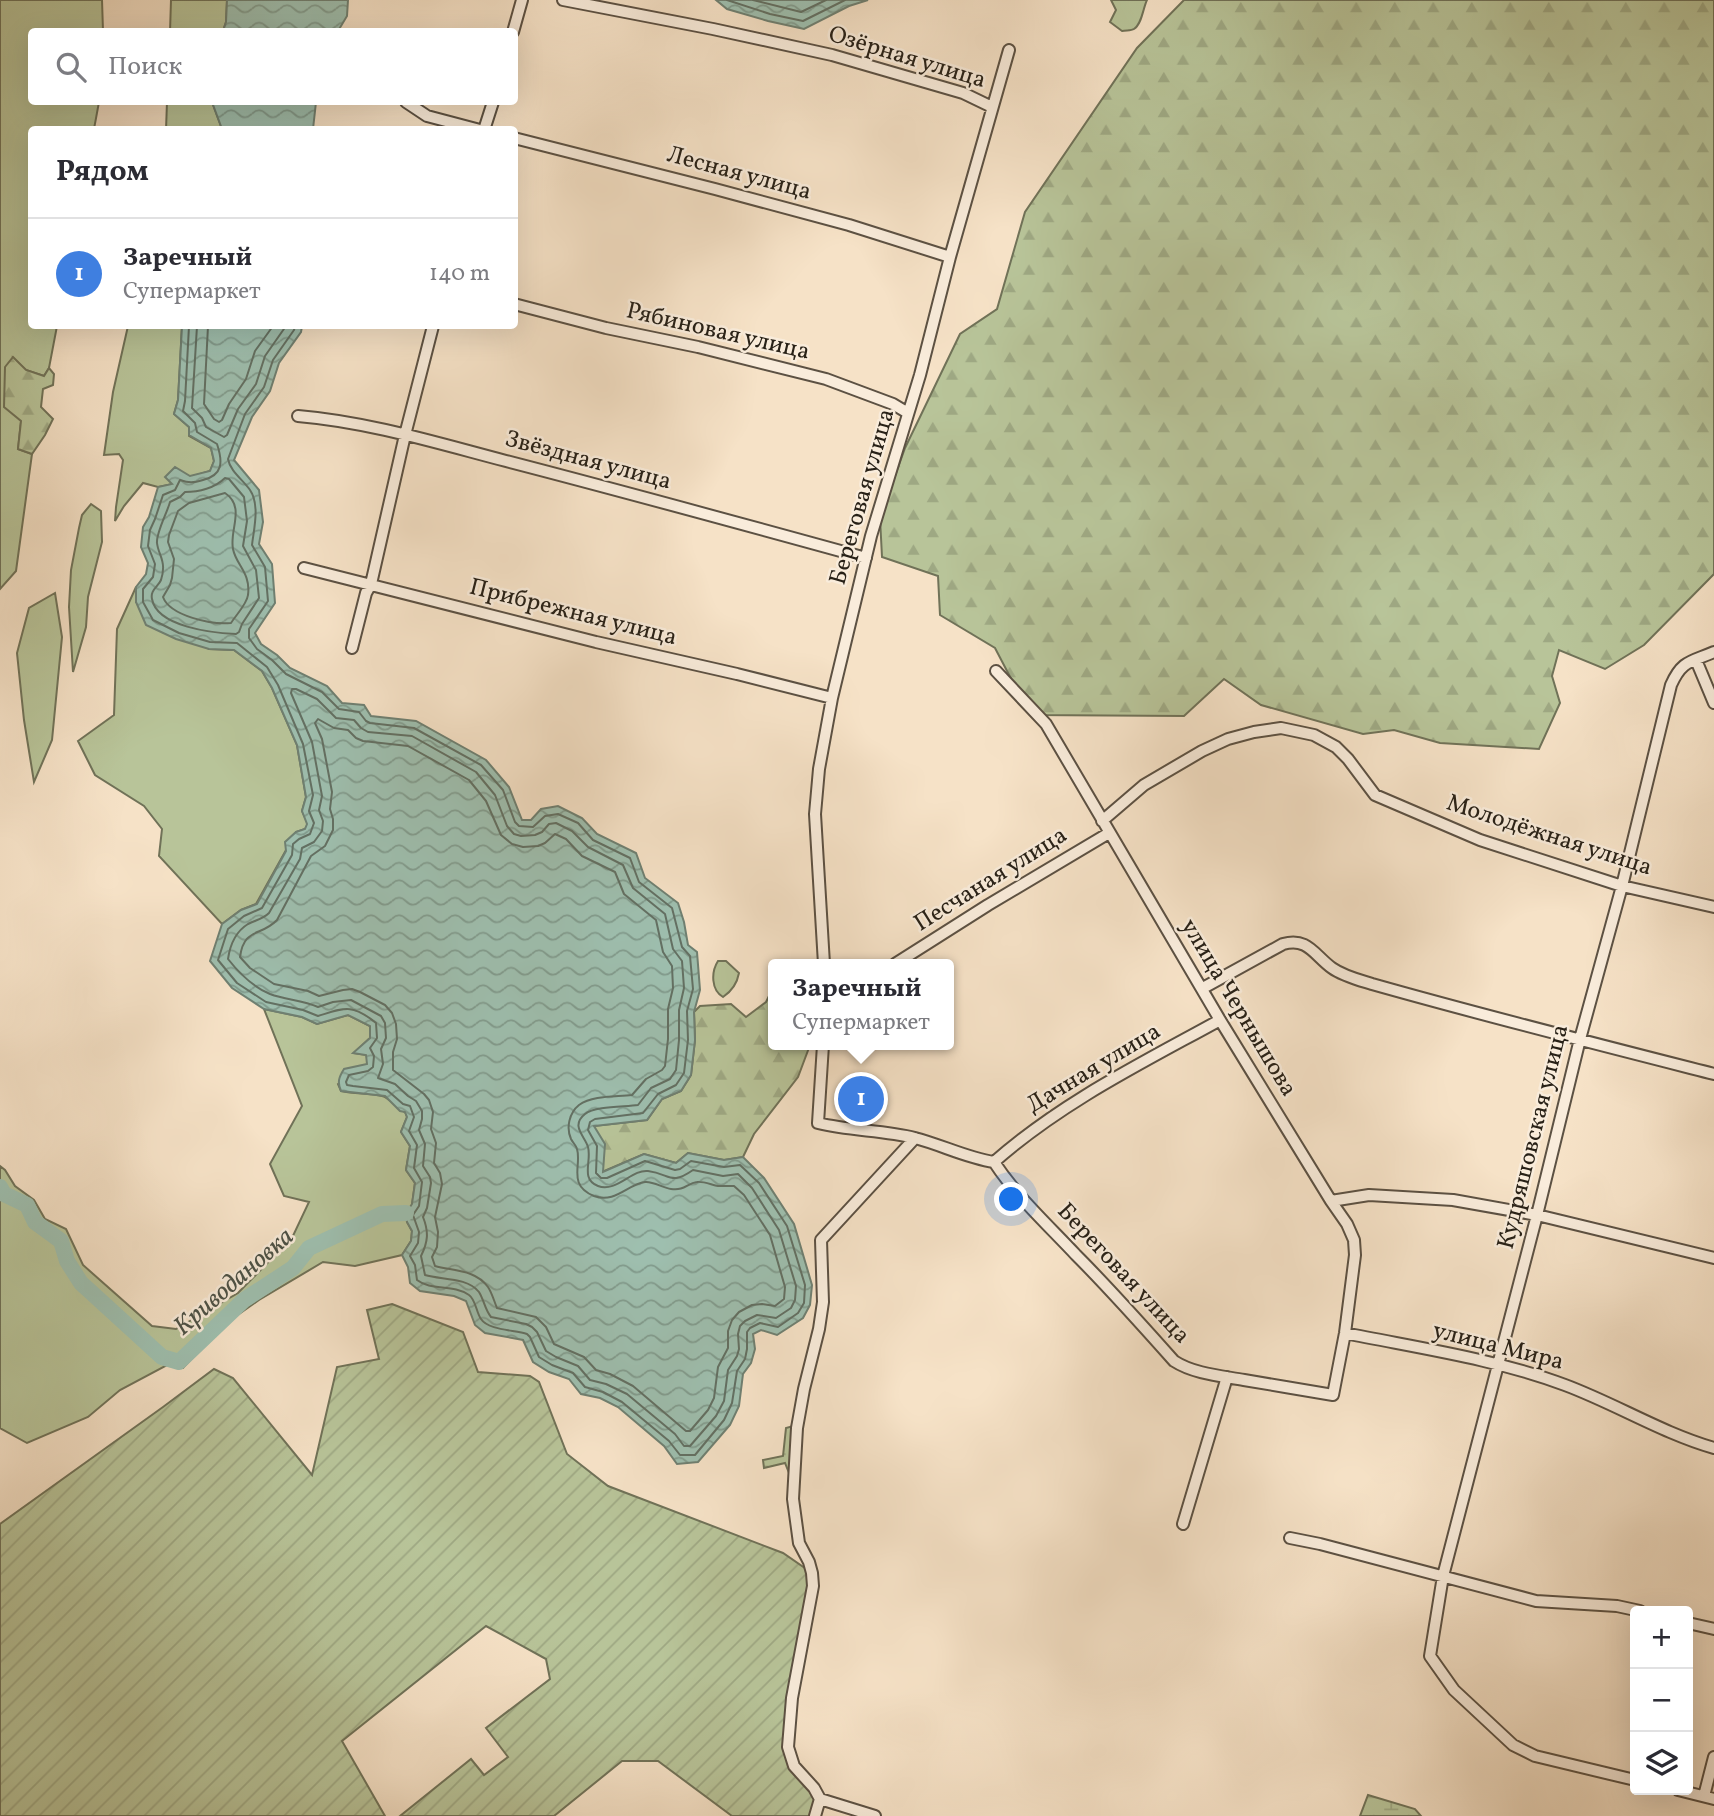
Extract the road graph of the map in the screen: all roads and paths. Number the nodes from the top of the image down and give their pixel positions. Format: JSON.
{"nodes":[{"id":1,"x":522,"y":0,"type":"edge"},
{"id":2,"x":563,"y":0,"type":"edge"},
{"id":3,"x":514,"y":28,"type":"edge"},
{"id":4,"x":1009,"y":50,"type":"dead end"},
{"id":5,"x":410,"y":105,"type":"edge"},
{"id":6,"x":491,"y":105,"type":"edge"},
{"id":7,"x":992,"y":107,"type":"junction"},
{"id":8,"x":466,"y":126,"type":"edge"},
{"id":9,"x":483,"y":126,"type":"edge"},
{"id":10,"x":518,"y":139,"type":"edge"},
{"id":11,"x":950,"y":257,"type":"junction"},
{"id":12,"x":518,"y":305,"type":"edge"},
{"id":13,"x":432,"y":329,"type":"edge"},
{"id":14,"x":908,"y":413,"type":"junction"},
{"id":15,"x":298,"y":416,"type":"dead end"},
{"id":16,"x":405,"y":435,"type":"junction"},
{"id":17,"x":866,"y":558,"type":"junction"},
{"id":18,"x":304,"y":568,"type":"dead end"},
{"id":19,"x":371,"y":583,"type":"junction"},
{"id":20,"x":352,"y":648,"type":"dead end"},
{"id":21,"x":1714,"y":652,"type":"edge"},
{"id":22,"x":1696,"y":660,"type":"junction"},
{"id":23,"x":996,"y":671,"type":"dead end"},
{"id":24,"x":832,"y":698,"type":"junction"},
{"id":25,"x":1714,"y":703,"type":"edge"},
{"id":26,"x":1102,"y":821,"type":"junction"},
{"id":27,"x":1109,"y":833,"type":"junction"},
{"id":28,"x":1622,"y":886,"type":"junction"},
{"id":29,"x":1714,"y":907,"type":"edge"},
{"id":30,"x":824,"y":959,"type":"edge"},
{"id":31,"x":903,"y":959,"type":"edge"},
{"id":32,"x":1203,"y":988,"type":"junction"},
{"id":33,"x":1220,"y":1020,"type":"junction"},
{"id":34,"x":1580,"y":1039,"type":"junction"},
{"id":35,"x":823,"y":1050,"type":"edge"},
{"id":36,"x":1714,"y":1074,"type":"edge"},
{"id":37,"x":915,"y":1138,"type":"junction"},
{"id":38,"x":994,"y":1162,"type":"junction"},
{"id":39,"x":1331,"y":1201,"type":"junction"},
{"id":40,"x":1537,"y":1214,"type":"junction"},
{"id":41,"x":1714,"y":1258,"type":"edge"},
{"id":42,"x":1345,"y":1333,"type":"junction"},
{"id":43,"x":1499,"y":1364,"type":"junction"},
{"id":44,"x":1227,"y":1377,"type":"junction"},
{"id":45,"x":1333,"y":1395,"type":"joint"},
{"id":46,"x":1714,"y":1448,"type":"edge"},
{"id":47,"x":1183,"y":1524,"type":"dead end"},
{"id":48,"x":1290,"y":1538,"type":"dead end"},
{"id":49,"x":1443,"y":1576,"type":"junction"},
{"id":50,"x":1630,"y":1609,"type":"edge"},
{"id":51,"x":1693,"y":1624,"type":"edge"},
{"id":52,"x":1714,"y":1629,"type":"edge"},
{"id":53,"x":1714,"y":1757,"type":"edge"},
{"id":54,"x":1630,"y":1779,"type":"edge"},
{"id":55,"x":1709,"y":1797,"type":"edge"},
{"id":56,"x":820,"y":1799,"type":"junction"},
{"id":57,"x":815,"y":1816,"type":"edge"},
{"id":58,"x":875,"y":1816,"type":"edge"}],
"edges":[{"from":1,"to":3,"type":"street"},
{"from":2,"to":7,"type":"street","name":"Озёрная улица"},
{"from":4,"to":7,"type":"street","name":"Береговая улица"},
{"from":5,"to":8,"type":"street"},
{"from":6,"to":9,"type":"street"},
{"from":7,"to":11,"type":"street","name":"Береговая улица"},
{"from":10,"to":11,"type":"street","name":"Лесная улица"},
{"from":11,"to":14,"type":"street","name":"Береговая улица"},
{"from":12,"to":14,"type":"street","name":"Рябиновая улица"},
{"from":13,"to":16,"type":"street"},
{"from":14,"to":17,"type":"street","name":"Береговая улица"},
{"from":15,"to":16,"type":"street","name":"Звёздная улица"},
{"from":16,"to":17,"type":"street","name":"Звёздная улица"},
{"from":16,"to":19,"type":"street"},
{"from":17,"to":24,"type":"street","name":"Береговая улица"},
{"from":18,"to":19,"type":"street","name":"Прибрежная улица"},
{"from":19,"to":20,"type":"street"},
{"from":19,"to":24,"type":"street","name":"Прибрежная улица"},
{"from":21,"to":22,"type":"street","name":"Кудряшовская улица"},
{"from":22,"to":25,"type":"street"},
{"from":22,"to":28,"type":"street","name":"Кудряшовская улица"},
{"from":23,"to":26,"type":"street","name":"улица Чернышова"},
{"from":24,"to":30,"type":"street","name":"Береговая улица"},
{"from":26,"to":27,"type":"street","name":"улица Чернышова"},
{"from":26,"to":28,"type":"street","name":"Молодёжная улица"},
{"from":27,"to":31,"type":"street","name":"Песчаная улица"},
{"from":27,"to":32,"type":"street","name":"улица Чернышова"},
{"from":28,"to":29,"type":"street","name":"Молодёжная улица"},
{"from":28,"to":34,"type":"street","name":"Кудряшовская улица"},
{"from":32,"to":33,"type":"street","name":"улица Чернышова"},
{"from":32,"to":34,"type":"street"},
{"from":33,"to":38,"type":"street","name":"Дачная улица"},
{"from":33,"to":39,"type":"street","name":"улица Чернышова"},
{"from":34,"to":36,"type":"street"},
{"from":34,"to":40,"type":"street","name":"Кудряшовская улица"},
{"from":35,"to":37,"type":"street"},
{"from":37,"to":38,"type":"street"},
{"from":37,"to":56,"type":"street"},
{"from":38,"to":44,"type":"street","name":"Береговая улица"},
{"from":39,"to":40,"type":"street"},
{"from":39,"to":42,"type":"street","name":"улица Чернышова"},
{"from":40,"to":41,"type":"street"},
{"from":40,"to":43,"type":"street","name":"Кудряшовская улица"},
{"from":42,"to":43,"type":"street","name":"улица Мира"},
{"from":42,"to":45,"type":"street","name":"улица Чернышова"},
{"from":43,"to":46,"type":"street","name":"улица Мира"},
{"from":43,"to":49,"type":"street","name":"Кудряшовская улица"},
{"from":44,"to":45,"type":"street","name":"Береговая улица"},
{"from":44,"to":47,"type":"street"},
{"from":48,"to":49,"type":"street"},
{"from":49,"to":50,"type":"street"},
{"from":49,"to":54,"type":"street","name":"Кудряшовская улица"},
{"from":51,"to":52,"type":"street"},
{"from":53,"to":55,"type":"street"},
{"from":56,"to":57,"type":"street"},
{"from":56,"to":58,"type":"street"}]}
